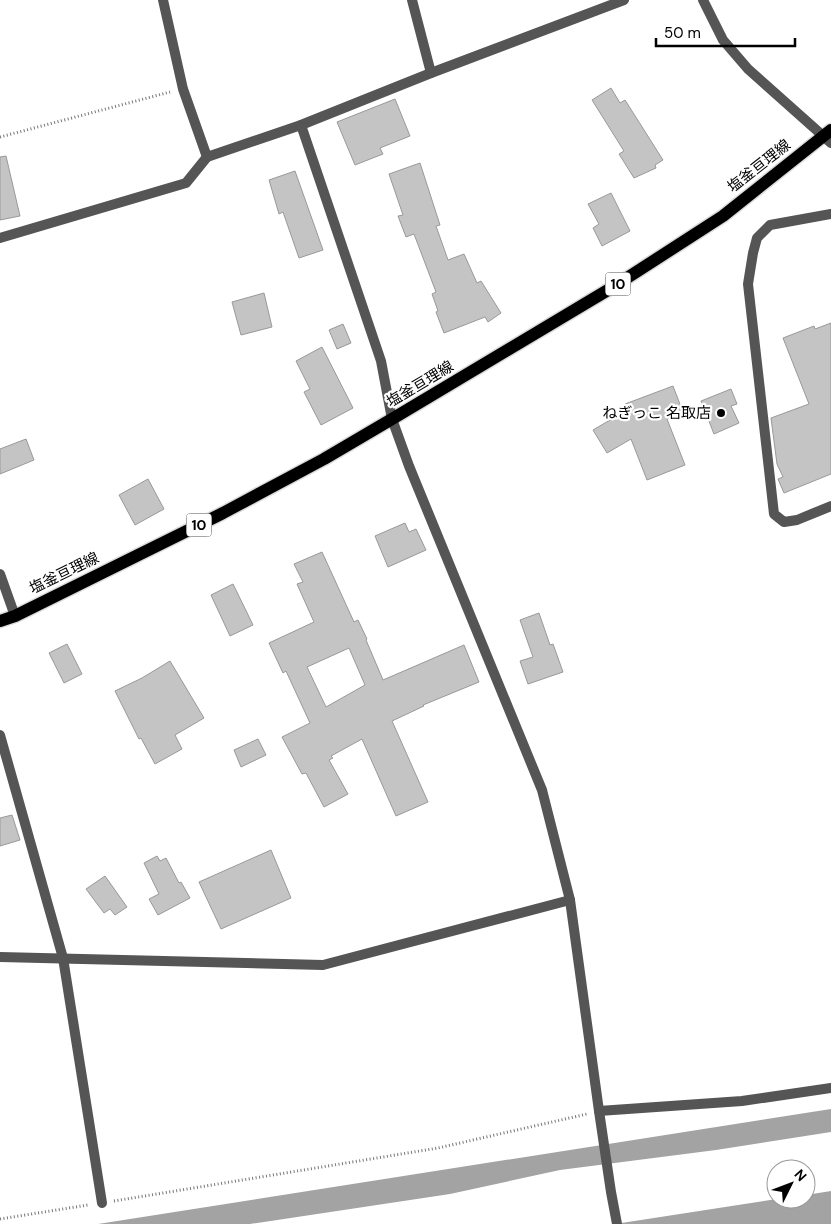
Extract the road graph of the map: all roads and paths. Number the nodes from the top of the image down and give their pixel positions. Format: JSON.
{"nodes":[{"id":1,"x":163,"y":0,"type":"edge"},
{"id":2,"x":412,"y":0,"type":"edge"},
{"id":3,"x":624,"y":0,"type":"edge"},
{"id":4,"x":703,"y":0,"type":"edge"},
{"id":5,"x":431,"y":73,"type":"junction"},
{"id":6,"x":183,"y":89,"type":"junction"},
{"id":7,"x":302,"y":125,"type":"junction"},
{"id":8,"x":0,"y":137,"type":"edge"},
{"id":9,"x":828,"y":137,"type":"edge"},
{"id":10,"x":206,"y":157,"type":"junction"},
{"id":11,"x":831,"y":214,"type":"edge"},
{"id":12,"x":0,"y":238,"type":"edge"},
{"id":13,"x":392,"y":419,"type":"junction"},
{"id":14,"x":831,"y":506,"type":"edge"},
{"id":15,"x":0,"y":574,"type":"edge"},
{"id":16,"x":15,"y":616,"type":"junction"},
{"id":17,"x":0,"y":621,"type":"edge"},
{"id":18,"x":0,"y":735,"type":"edge"},
{"id":19,"x":570,"y":900,"type":"junction"},
{"id":20,"x":0,"y":957,"type":"edge"},
{"id":21,"x":64,"y":958,"type":"junction"},
{"id":22,"x":831,"y":1088,"type":"edge"},
{"id":23,"x":600,"y":1115,"type":"junction"},
{"id":24,"x":102,"y":1203,"type":"junction"},
{"id":25,"x":0,"y":1219,"type":"edge"},
{"id":26,"x":617,"y":1224,"type":"edge"}],
"edges":[{"from":1,"to":6,"type":"street"},
{"from":2,"to":5,"type":"street"},
{"from":3,"to":5,"type":"street"},
{"from":4,"to":9,"type":"street"},
{"from":5,"to":7,"type":"street"},
{"from":6,"to":8,"type":"path"},
{"from":6,"to":10,"type":"street"},
{"from":7,"to":10,"type":"street"},
{"from":7,"to":13,"type":"street"},
{"from":9,"to":13,"type":"main road","name":"塩釜亘理線","number":"10"},
{"from":10,"to":12,"type":"street"},
{"from":11,"to":14,"type":"street"},
{"from":13,"to":16,"type":"main road","name":"塩釜亘理線","number":"10"},
{"from":13,"to":19,"type":"street"},
{"from":15,"to":16,"type":"street"},
{"from":16,"to":17,"type":"main road","name":"塩釜亘理線","number":"10"},
{"from":18,"to":21,"type":"street"},
{"from":19,"to":21,"type":"street"},
{"from":19,"to":23,"type":"street"},
{"from":20,"to":21,"type":"street"},
{"from":21,"to":24,"type":"street"},
{"from":22,"to":23,"type":"street"},
{"from":23,"to":24,"type":"path"},
{"from":23,"to":26,"type":"street"},
{"from":24,"to":25,"type":"path"}]}
